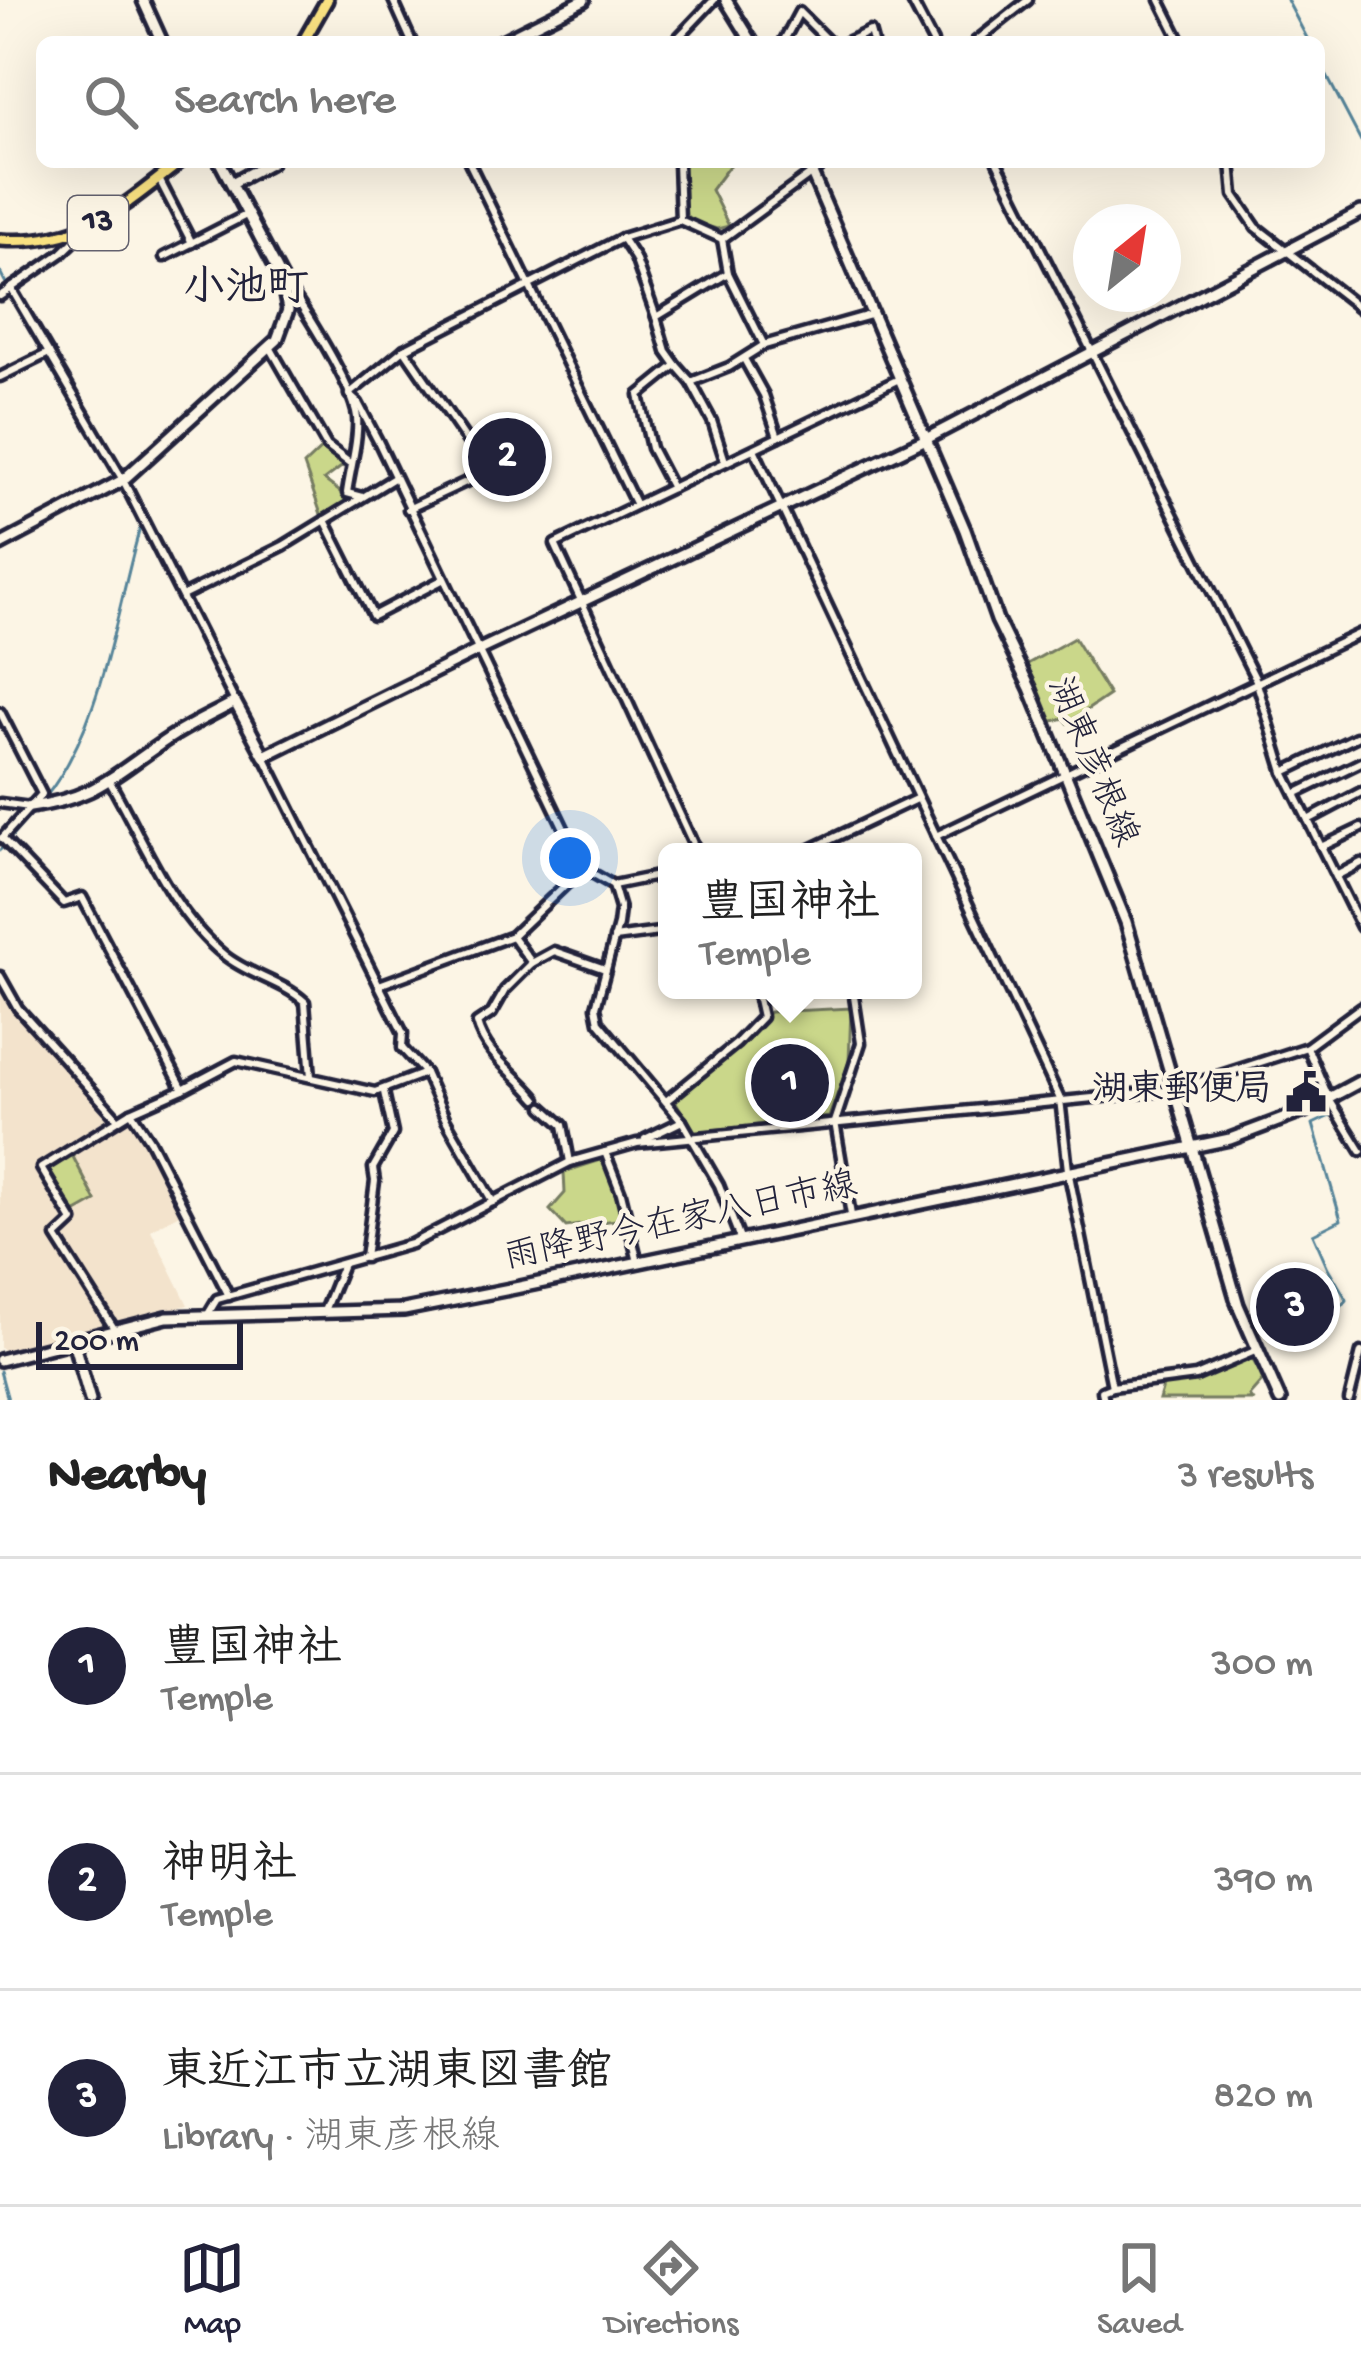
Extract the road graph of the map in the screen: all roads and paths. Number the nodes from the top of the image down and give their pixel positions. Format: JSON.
{"nodes":[{"id":1,"x":142,"y":0,"type":"edge"},
{"id":2,"x":327,"y":0,"type":"edge"},
{"id":3,"x":393,"y":0,"type":"edge"},
{"id":4,"x":584,"y":0,"type":"edge"},
{"id":5,"x":714,"y":0,"type":"edge"},
{"id":6,"x":726,"y":0,"type":"edge"},
{"id":7,"x":911,"y":0,"type":"edge"},
{"id":8,"x":1028,"y":0,"type":"edge"},
{"id":9,"x":1160,"y":0,"type":"edge"},
{"id":10,"x":159,"y":36,"type":"edge"},
{"id":11,"x":306,"y":36,"type":"edge"},
{"id":12,"x":409,"y":36,"type":"edge"},
{"id":13,"x":512,"y":36,"type":"edge"},
{"id":14,"x":680,"y":36,"type":"edge"},
{"id":15,"x":748,"y":36,"type":"edge"},
{"id":16,"x":786,"y":36,"type":"edge"},
{"id":17,"x":823,"y":36,"type":"edge"},
{"id":18,"x":930,"y":36,"type":"edge"},
{"id":19,"x":983,"y":36,"type":"edge"},
{"id":20,"x":1178,"y":36,"type":"edge"},
{"id":21,"x":173,"y":168,"type":"edge"},
{"id":22,"x":223,"y":168,"type":"edge"},
{"id":23,"x":260,"y":168,"type":"edge"},
{"id":24,"x":473,"y":168,"type":"edge"},
{"id":25,"x":678,"y":168,"type":"edge"},
{"id":26,"x":809,"y":168,"type":"edge"},
{"id":27,"x":1001,"y":168,"type":"edge"},
{"id":28,"x":1232,"y":168,"type":"edge"},
{"id":29,"x":159,"y":179,"type":"junction"},
{"id":30,"x":232,"y":183,"type":"junction"},
{"id":31,"x":1361,"y":212,"type":"edge"},
{"id":32,"x":248,"y":214,"type":"junction"},
{"id":33,"x":680,"y":220,"type":"junction"},
{"id":34,"x":88,"y":228,"type":"junction"},
{"id":35,"x":622,"y":238,"type":"junction"},
{"id":36,"x":722,"y":238,"type":"junction"},
{"id":37,"x":0,"y":240,"type":"edge"},
{"id":38,"x":192,"y":243,"type":"junction"},
{"id":39,"x":1286,"y":250,"type":"junction"},
{"id":40,"x":164,"y":257,"type":"dead end"},
{"id":41,"x":728,"y":273,"type":"junction"},
{"id":42,"x":282,"y":280,"type":"junction"},
{"id":43,"x":528,"y":285,"type":"junction"},
{"id":44,"x":11,"y":288,"type":"junction"},
{"id":45,"x":0,"y":296,"type":"edge"},
{"id":46,"x":1361,"y":309,"type":"edge"},
{"id":47,"x":870,"y":315,"type":"junction"},
{"id":48,"x":656,"y":317,"type":"junction"},
{"id":49,"x":764,"y":345,"type":"junction"},
{"id":50,"x":269,"y":346,"type":"junction"},
{"id":51,"x":404,"y":349,"type":"junction"},
{"id":52,"x":49,"y":353,"type":"junction"},
{"id":53,"x":1092,"y":353,"type":"junction"},
{"id":54,"x":744,"y":358,"type":"junction"},
{"id":55,"x":676,"y":365,"type":"junction"},
{"id":56,"x":0,"y":377,"type":"edge"},
{"id":57,"x":899,"y":379,"type":"junction"},
{"id":58,"x":692,"y":382,"type":"junction"},
{"id":59,"x":349,"y":394,"type":"junction"},
{"id":60,"x":778,"y":437,"type":"junction"},
{"id":61,"x":924,"y":440,"type":"junction"},
{"id":62,"x":754,"y":449,"type":"junction"},
{"id":63,"x":725,"y":461,"type":"junction"},
{"id":64,"x":351,"y":464,"type":"junction"},
{"id":65,"x":394,"y":478,"type":"junction"},
{"id":66,"x":118,"y":482,"type":"junction"},
{"id":67,"x":672,"y":488,"type":"junction"},
{"id":68,"x":362,"y":497,"type":"junction"},
{"id":69,"x":636,"y":505,"type":"junction"},
{"id":70,"x":781,"y":508,"type":"junction"},
{"id":71,"x":408,"y":509,"type":"junction"},
{"id":72,"x":325,"y":520,"type":"junction"},
{"id":73,"x":0,"y":545,"type":"edge"},
{"id":74,"x":442,"y":580,"type":"junction"},
{"id":75,"x":184,"y":595,"type":"junction"},
{"id":76,"x":582,"y":601,"type":"junction"},
{"id":77,"x":1361,"y":633,"type":"edge"},
{"id":78,"x":479,"y":650,"type":"junction"},
{"id":79,"x":1256,"y":680,"type":"junction"},
{"id":80,"x":235,"y":702,"type":"junction"},
{"id":81,"x":0,"y":712,"type":"edge"},
{"id":82,"x":1356,"y":737,"type":"dead end"},
{"id":83,"x":264,"y":757,"type":"junction"},
{"id":84,"x":1361,"y":762,"type":"edge"},
{"id":85,"x":1284,"y":772,"type":"junction"},
{"id":86,"x":1066,"y":774,"type":"junction"},
{"id":87,"x":110,"y":782,"type":"junction"},
{"id":88,"x":1361,"y":792,"type":"edge"},
{"id":89,"x":1295,"y":794,"type":"junction"},
{"id":90,"x":916,"y":799,"type":"junction"},
{"id":91,"x":0,"y":803,"type":"edge"},
{"id":92,"x":30,"y":806,"type":"junction"},
{"id":93,"x":1308,"y":820,"type":"junction"},
{"id":94,"x":1361,"y":828,"type":"edge"},
{"id":95,"x":936,"y":836,"type":"junction"},
{"id":96,"x":3,"y":841,"type":"edge"},
{"id":97,"x":694,"y":843,"type":"edge"},
{"id":98,"x":823,"y":843,"type":"edge"},
{"id":99,"x":1321,"y":847,"type":"junction"},
{"id":100,"x":1361,"y":862,"type":"edge"},
{"id":101,"x":583,"y":868,"type":"junction"},
{"id":102,"x":658,"y":876,"type":"edge"},
{"id":103,"x":1336,"y":876,"type":"junction"},
{"id":104,"x":613,"y":885,"type":"junction"},
{"id":105,"x":1361,"y":928,"type":"edge"},
{"id":106,"x":658,"y":932,"type":"edge"},
{"id":107,"x":512,"y":936,"type":"junction"},
{"id":108,"x":614,"y":938,"type":"junction"},
{"id":109,"x":532,"y":963,"type":"junction"},
{"id":110,"x":605,"y":968,"type":"junction"},
{"id":111,"x":0,"y":976,"type":"edge"},
{"id":112,"x":379,"y":985,"type":"junction"},
{"id":113,"x":758,"y":999,"type":"edge"},
{"id":114,"x":854,"y":999,"type":"edge"},
{"id":115,"x":1361,"y":1006,"type":"edge"},
{"id":116,"x":1307,"y":1047,"type":"junction"},
{"id":117,"x":425,"y":1073,"type":"junction"},
{"id":118,"x":311,"y":1077,"type":"junction"},
{"id":119,"x":1361,"y":1081,"type":"edge"},
{"id":120,"x":183,"y":1089,"type":"junction"},
{"id":121,"x":1174,"y":1090,"type":"junction"},
{"id":122,"x":384,"y":1092,"type":"junction"},
{"id":123,"x":1060,"y":1099,"type":"junction"},
{"id":124,"x":1329,"y":1099,"type":"junction"},
{"id":125,"x":666,"y":1101,"type":"junction"},
{"id":126,"x":131,"y":1112,"type":"junction"},
{"id":127,"x":116,"y":1117,"type":"junction"},
{"id":128,"x":682,"y":1120,"type":"junction"},
{"id":129,"x":835,"y":1122,"type":"junction"},
{"id":130,"x":692,"y":1136,"type":"junction"},
{"id":131,"x":637,"y":1143,"type":"junction"},
{"id":132,"x":1189,"y":1145,"type":"junction"},
{"id":133,"x":1361,"y":1151,"type":"edge"},
{"id":134,"x":605,"y":1152,"type":"junction"},
{"id":135,"x":570,"y":1162,"type":"junction"},
{"id":136,"x":1068,"y":1170,"type":"junction"},
{"id":137,"x":494,"y":1202,"type":"junction"},
{"id":138,"x":851,"y":1215,"type":"junction"},
{"id":139,"x":740,"y":1240,"type":"junction"},
{"id":140,"x":365,"y":1258,"type":"junction"},
{"id":141,"x":638,"y":1262,"type":"junction"},
{"id":142,"x":343,"y":1264,"type":"junction"},
{"id":143,"x":229,"y":1296,"type":"junction"},
{"id":144,"x":208,"y":1314,"type":"junction"},
{"id":145,"x":323,"y":1314,"type":"junction"},
{"id":146,"x":115,"y":1330,"type":"junction"},
{"id":147,"x":73,"y":1341,"type":"junction"},
{"id":148,"x":1256,"y":1351,"type":"junction"},
{"id":149,"x":1361,"y":1352,"type":"edge"},
{"id":150,"x":3,"y":1359,"type":"edge"},
{"id":151,"x":1112,"y":1387,"type":"junction"},
{"id":152,"x":90,"y":1400,"type":"edge"},
{"id":153,"x":1104,"y":1400,"type":"edge"},
{"id":154,"x":1280,"y":1400,"type":"edge"},
{"id":155,"x":1349,"y":1400,"type":"edge"}],
"edges":[{"from":1,"to":10,"type":"main road"},
{"from":2,"to":11,"type":"main road"},
{"from":3,"to":12,"type":"street"},
{"from":4,"to":13,"type":"main road"},
{"from":5,"to":14,"type":"street"},
{"from":6,"to":15,"type":"main road"},
{"from":7,"to":18,"type":"street"},
{"from":8,"to":19,"type":"street"},
{"from":9,"to":20,"type":"street"},
{"from":16,"to":17,"type":"street"},
{"from":21,"to":29,"type":"main road","number":"13"},
{"from":22,"to":30,"type":"main road"},
{"from":23,"to":30,"type":"main road"},
{"from":24,"to":43,"type":"street"},
{"from":25,"to":33,"type":"street"},
{"from":26,"to":36,"type":"street"},
{"from":26,"to":47,"type":"main road","name":"湖東彦根線"},
{"from":27,"to":53,"type":"street"},
{"from":28,"to":39,"type":"street"},
{"from":29,"to":34,"type":"main road","number":"13"},
{"from":29,"to":38,"type":"street"},
{"from":30,"to":32,"type":"main road"},
{"from":31,"to":39,"type":"main road"},
{"from":32,"to":38,"type":"street"},
{"from":32,"to":42,"type":"main road"},
{"from":33,"to":35,"type":"street"},
{"from":33,"to":36,"type":"street"},
{"from":34,"to":37,"type":"main road","number":"13"},
{"from":34,"to":44,"type":"street"},
{"from":35,"to":43,"type":"street"},
{"from":35,"to":48,"type":"street"},
{"from":36,"to":41,"type":"street"},
{"from":38,"to":40,"type":"street"},
{"from":39,"to":46,"type":"street"},
{"from":39,"to":53,"type":"main road"},
{"from":41,"to":48,"type":"street"},
{"from":41,"to":49,"type":"street"},
{"from":42,"to":50,"type":"main road"},
{"from":42,"to":59,"type":"street"},
{"from":43,"to":51,"type":"street"},
{"from":43,"to":69,"type":"street"},
{"from":44,"to":45,"type":"street"},
{"from":44,"to":52,"type":"street"},
{"from":47,"to":49,"type":"street"},
{"from":47,"to":57,"type":"main road","name":"湖東彦根線"},
{"from":48,"to":55,"type":"street"},
{"from":49,"to":54,"type":"street"},
{"from":50,"to":64,"type":"street"},
{"from":50,"to":66,"type":"main road"},
{"from":51,"to":59,"type":"street"},
{"from":51,"to":71,"type":"street"},
{"from":52,"to":56,"type":"street"},
{"from":52,"to":66,"type":"street"},
{"from":53,"to":61,"type":"main road"},
{"from":53,"to":79,"type":"street"},
{"from":54,"to":58,"type":"street"},
{"from":54,"to":60,"type":"street"},
{"from":55,"to":58,"type":"street"},
{"from":55,"to":67,"type":"street"},
{"from":57,"to":60,"type":"street"},
{"from":57,"to":61,"type":"main road","name":"湖東彦根線"},
{"from":58,"to":63,"type":"street"},
{"from":59,"to":64,"type":"street"},
{"from":59,"to":65,"type":"street"},
{"from":60,"to":62,"type":"street"},
{"from":61,"to":70,"type":"main road"},
{"from":61,"to":86,"type":"main road","name":"湖東彦根線"},
{"from":62,"to":63,"type":"street"},
{"from":62,"to":70,"type":"street"},
{"from":63,"to":67,"type":"street"},
{"from":64,"to":68,"type":"street"},
{"from":65,"to":68,"type":"street"},
{"from":65,"to":71,"type":"street"},
{"from":66,"to":73,"type":"main road"},
{"from":66,"to":75,"type":"street"},
{"from":67,"to":69,"type":"street"},
{"from":68,"to":72,"type":"street"},
{"from":69,"to":76,"type":"street"},
{"from":70,"to":76,"type":"main road"},
{"from":70,"to":90,"type":"street"},
{"from":71,"to":74,"type":"street"},
{"from":72,"to":74,"type":"street"},
{"from":72,"to":75,"type":"street"},
{"from":74,"to":78,"type":"street"},
{"from":75,"to":80,"type":"street"},
{"from":76,"to":78,"type":"main road"},
{"from":76,"to":97,"type":"street"},
{"from":77,"to":79,"type":"street"},
{"from":78,"to":83,"type":"main road"},
{"from":78,"to":101,"type":"street"},
{"from":79,"to":85,"type":"street"},
{"from":79,"to":86,"type":"street"},
{"from":80,"to":83,"type":"main road"},
{"from":80,"to":87,"type":"main road"},
{"from":81,"to":92,"type":"street"},
{"from":82,"to":85,"type":"street"},
{"from":83,"to":112,"type":"street"},
{"from":84,"to":89,"type":"street"},
{"from":85,"to":89,"type":"street"},
{"from":86,"to":95,"type":"street"},
{"from":86,"to":121,"type":"main road","name":"湖東彦根線"},
{"from":87,"to":92,"type":"main road"},
{"from":87,"to":118,"type":"street"},
{"from":88,"to":93,"type":"street"},
{"from":89,"to":93,"type":"street"},
{"from":90,"to":95,"type":"street"},
{"from":90,"to":98,"type":"street"},
{"from":91,"to":92,"type":"street"},
{"from":92,"to":96,"type":"street"},
{"from":93,"to":99,"type":"street"},
{"from":94,"to":99,"type":"street"},
{"from":95,"to":123,"type":"street"},
{"from":96,"to":120,"type":"street"},
{"from":99,"to":103,"type":"street"},
{"from":100,"to":103,"type":"street"},
{"from":101,"to":104,"type":"street"},
{"from":101,"to":107,"type":"street"},
{"from":102,"to":104,"type":"street"},
{"from":103,"to":105,"type":"street"},
{"from":104,"to":108,"type":"street"},
{"from":106,"to":108,"type":"street"},
{"from":107,"to":109,"type":"street"},
{"from":107,"to":112,"type":"street"},
{"from":108,"to":110,"type":"street"},
{"from":109,"to":110,"type":"street"},
{"from":109,"to":135,"type":"street"},
{"from":110,"to":125,"type":"street"},
{"from":111,"to":127,"type":"street"},
{"from":112,"to":117,"type":"street"},
{"from":113,"to":125,"type":"street"},
{"from":114,"to":129,"type":"street"},
{"from":115,"to":116,"type":"street"},
{"from":116,"to":121,"type":"street"},
{"from":116,"to":124,"type":"street"},
{"from":117,"to":122,"type":"street"},
{"from":117,"to":137,"type":"street"},
{"from":118,"to":120,"type":"street"},
{"from":118,"to":122,"type":"street"},
{"from":119,"to":124,"type":"main road","name":"雨降野今在家八日市線"},
{"from":120,"to":126,"type":"street"},
{"from":121,"to":123,"type":"street"},
{"from":121,"to":132,"type":"main road","name":"湖東彦根線"},
{"from":122,"to":140,"type":"street"},
{"from":123,"to":129,"type":"street"},
{"from":123,"to":136,"type":"street"},
{"from":124,"to":132,"type":"main road","name":"雨降野今在家八日市線"},
{"from":124,"to":133,"type":"street"},
{"from":125,"to":128,"type":"street"},
{"from":126,"to":127,"type":"street"},
{"from":126,"to":143,"type":"street"},
{"from":127,"to":146,"type":"street"},
{"from":128,"to":130,"type":"street"},
{"from":128,"to":131,"type":"street"},
{"from":129,"to":130,"type":"street"},
{"from":129,"to":138,"type":"street"},
{"from":130,"to":131,"type":"street"},
{"from":130,"to":139,"type":"street"},
{"from":131,"to":134,"type":"street"},
{"from":132,"to":136,"type":"main road","name":"雨降野今在家八日市線"},
{"from":132,"to":148,"type":"main road","name":"湖東彦根線"},
{"from":134,"to":135,"type":"street"},
{"from":134,"to":141,"type":"street"},
{"from":135,"to":137,"type":"street"},
{"from":136,"to":138,"type":"main road","name":"雨降野今在家八日市線"},
{"from":136,"to":151,"type":"street"},
{"from":137,"to":140,"type":"street"},
{"from":138,"to":139,"type":"main road","name":"雨降野今在家八日市線"},
{"from":139,"to":141,"type":"main road","name":"雨降野今在家八日市線"},
{"from":140,"to":142,"type":"street"},
{"from":141,"to":145,"type":"main road","name":"雨降野今在家八日市線"},
{"from":142,"to":143,"type":"street"},
{"from":142,"to":145,"type":"street"},
{"from":143,"to":144,"type":"street"},
{"from":144,"to":145,"type":"main road","name":"雨降野今在家八日市線"},
{"from":144,"to":146,"type":"main road","name":"雨降野今在家八日市線"},
{"from":146,"to":147,"type":"main road","name":"雨降野今在家八日市線"},
{"from":147,"to":150,"type":"main road","name":"雨降野今在家八日市線"},
{"from":147,"to":152,"type":"main road"},
{"from":148,"to":151,"type":"street"},
{"from":148,"to":154,"type":"main road","name":"湖東彦根線"},
{"from":149,"to":155,"type":"street"},
{"from":151,"to":153,"type":"street"}]}
